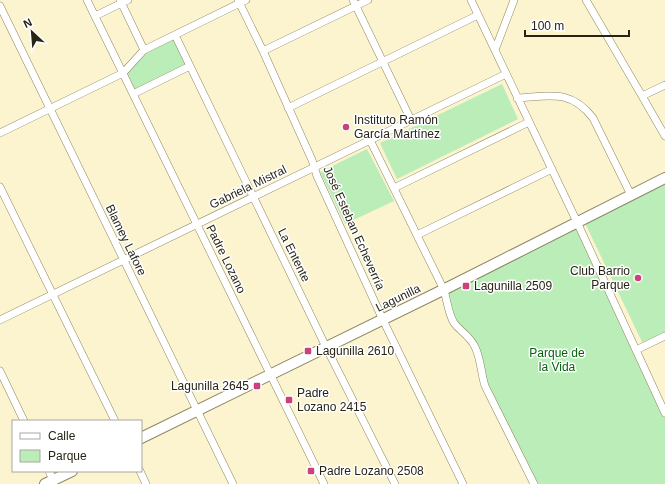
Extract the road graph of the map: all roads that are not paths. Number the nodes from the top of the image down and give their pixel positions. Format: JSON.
{"nodes":[{"id":1,"x":88,"y":0,"type":"edge"},
{"id":2,"x":368,"y":0,"type":"edge"},
{"id":3,"x":470,"y":0,"type":"edge"},
{"id":4,"x":514,"y":0,"type":"edge"},
{"id":5,"x":586,"y":0,"type":"edge"},
{"id":6,"x":123,"y":1,"type":"edge"},
{"id":7,"x":241,"y":1,"type":"edge"},
{"id":8,"x":355,"y":3,"type":"edge"},
{"id":9,"x":0,"y":6,"type":"edge"},
{"id":10,"x":478,"y":15,"type":"junction"},
{"id":11,"x":95,"y":16,"type":"junction"},
{"id":12,"x":175,"y":35,"type":"junction"},
{"id":13,"x":144,"y":50,"type":"junction"},
{"id":14,"x":495,"y":50,"type":"junction"},
{"id":15,"x":262,"y":51,"type":"junction"},
{"id":16,"x":383,"y":62,"type":"junction"},
{"id":17,"x":190,"y":66,"type":"junction"},
{"id":18,"x":123,"y":73,"type":"junction"},
{"id":19,"x":506,"y":74,"type":"junction"},
{"id":20,"x":665,"y":85,"type":"edge"},
{"id":21,"x":133,"y":94,"type":"junction"},
{"id":22,"x":642,"y":96,"type":"junction"},
{"id":23,"x":517,"y":98,"type":"junction"},
{"id":24,"x":288,"y":108,"type":"junction"},
{"id":25,"x":50,"y":109,"type":"junction"},
{"id":26,"x":411,"y":120,"type":"junction"},
{"id":27,"x":529,"y":122,"type":"junction"},
{"id":28,"x":0,"y":133,"type":"edge"},
{"id":29,"x":665,"y":136,"type":"edge"},
{"id":30,"x":370,"y":140,"type":"junction"},
{"id":31,"x":314,"y":167,"type":"junction"},
{"id":32,"x":552,"y":169,"type":"junction"},
{"id":33,"x":665,"y":178,"type":"edge"},
{"id":34,"x":0,"y":187,"type":"edge"},
{"id":35,"x":394,"y":188,"type":"junction"},
{"id":36,"x":631,"y":195,"type":"junction"},
{"id":37,"x":254,"y":197,"type":"junction"},
{"id":38,"x":578,"y":222,"type":"junction"},
{"id":39,"x":197,"y":224,"type":"junction"},
{"id":40,"x":417,"y":235,"type":"junction"},
{"id":41,"x":124,"y":260,"type":"junction"},
{"id":42,"x":444,"y":290,"type":"junction"},
{"id":43,"x":53,"y":294,"type":"junction"},
{"id":44,"x":0,"y":320,"type":"edge"},
{"id":45,"x":383,"y":320,"type":"junction"},
{"id":46,"x":665,"y":336,"type":"edge"},
{"id":47,"x":326,"y":347,"type":"junction"},
{"id":48,"x":636,"y":350,"type":"junction"},
{"id":49,"x":0,"y":371,"type":"edge"},
{"id":50,"x":271,"y":374,"type":"junction"},
{"id":51,"x":198,"y":410,"type":"junction"},
{"id":52,"x":665,"y":413,"type":"edge"},
{"id":53,"x":24,"y":420,"type":"edge"},
{"id":54,"x":115,"y":420,"type":"edge"},
{"id":55,"x":142,"y":438,"type":"edge"},
{"id":56,"x":69,"y":472,"type":"edge"},
{"id":57,"x":140,"y":472,"type":"edge"},
{"id":58,"x":49,"y":478,"type":"edge"},
{"id":59,"x":146,"y":484,"type":"edge"},
{"id":60,"x":233,"y":484,"type":"edge"},
{"id":61,"x":324,"y":484,"type":"edge"},
{"id":62,"x":395,"y":484,"type":"edge"},
{"id":63,"x":463,"y":484,"type":"edge"},
{"id":64,"x":534,"y":484,"type":"edge"}],
"edges":[{"from":1,"to":11,"type":"street","name":"Padre Lozano"},
{"from":2,"to":8,"type":"street"},
{"from":3,"to":10,"type":"street"},
{"from":4,"to":14,"type":"street"},
{"from":5,"to":22,"type":"street"},
{"from":6,"to":11,"type":"street"},
{"from":6,"to":13,"type":"street"},
{"from":7,"to":12,"type":"street"},
{"from":7,"to":15,"type":"street","name":"José Esteban Echeverría"},
{"from":8,"to":15,"type":"street"},
{"from":8,"to":16,"type":"street"},
{"from":9,"to":25,"type":"street","name":"Blamey Lafore"},
{"from":10,"to":14,"type":"street"},
{"from":10,"to":16,"type":"street"},
{"from":11,"to":18,"type":"street","name":"Padre Lozano"},
{"from":12,"to":13,"type":"street"},
{"from":12,"to":17,"type":"street","name":"La Entente"},
{"from":13,"to":18,"type":"street"},
{"from":14,"to":19,"type":"street"},
{"from":15,"to":24,"type":"street","name":"José Esteban Echeverría"},
{"from":16,"to":24,"type":"street"},
{"from":16,"to":26,"type":"street"},
{"from":17,"to":21,"type":"street"},
{"from":17,"to":37,"type":"street","name":"La Entente"},
{"from":18,"to":21,"type":"street","name":"Padre Lozano"},
{"from":18,"to":25,"type":"street"},
{"from":19,"to":23,"type":"street"},
{"from":19,"to":26,"type":"street","name":"Gabriela Mistral"},
{"from":20,"to":22,"type":"street"},
{"from":21,"to":39,"type":"street","name":"Padre Lozano"},
{"from":22,"to":29,"type":"street"},
{"from":23,"to":27,"type":"street"},
{"from":23,"to":36,"type":"street"},
{"from":24,"to":31,"type":"street","name":"José Esteban Echeverría"},
{"from":25,"to":28,"type":"street"},
{"from":25,"to":41,"type":"street","name":"Blamey Lafore"},
{"from":26,"to":30,"type":"street","name":"Gabriela Mistral"},
{"from":27,"to":32,"type":"street"},
{"from":27,"to":35,"type":"street"},
{"from":30,"to":31,"type":"street","name":"Gabriela Mistral"},
{"from":30,"to":35,"type":"street"},
{"from":31,"to":37,"type":"street","name":"Gabriela Mistral"},
{"from":31,"to":45,"type":"street","name":"José Esteban Echeverría"},
{"from":32,"to":38,"type":"street"},
{"from":32,"to":40,"type":"street"},
{"from":33,"to":36,"type":"main road","name":"Lagunilla"},
{"from":34,"to":43,"type":"street"},
{"from":35,"to":40,"type":"street"},
{"from":36,"to":38,"type":"main road","name":"Lagunilla"},
{"from":37,"to":39,"type":"street","name":"Gabriela Mistral"},
{"from":37,"to":47,"type":"street","name":"La Entente"},
{"from":38,"to":42,"type":"main road","name":"Lagunilla"},
{"from":38,"to":48,"type":"street"},
{"from":39,"to":41,"type":"street","name":"Gabriela Mistral"},
{"from":39,"to":50,"type":"street","name":"Padre Lozano"},
{"from":40,"to":42,"type":"street"},
{"from":41,"to":43,"type":"street","name":"Gabriela Mistral"},
{"from":41,"to":51,"type":"street","name":"Blamey Lafore"},
{"from":42,"to":45,"type":"main road","name":"Lagunilla"},
{"from":42,"to":64,"type":"street"},
{"from":43,"to":44,"type":"street","name":"Gabriela Mistral"},
{"from":43,"to":54,"type":"street"},
{"from":45,"to":47,"type":"main road","name":"Lagunilla"},
{"from":45,"to":63,"type":"street","name":"José Esteban Echeverría"},
{"from":46,"to":48,"type":"street"},
{"from":47,"to":50,"type":"main road","name":"Lagunilla"},
{"from":47,"to":62,"type":"street","name":"La Entente"},
{"from":48,"to":52,"type":"street"},
{"from":49,"to":53,"type":"street"},
{"from":50,"to":51,"type":"main road","name":"Lagunilla"},
{"from":50,"to":61,"type":"street","name":"Padre Lozano"},
{"from":51,"to":55,"type":"main road","name":"Lagunilla"},
{"from":51,"to":60,"type":"street","name":"Blamey Lafore"},
{"from":56,"to":58,"type":"main road"},
{"from":57,"to":59,"type":"street"}]}
